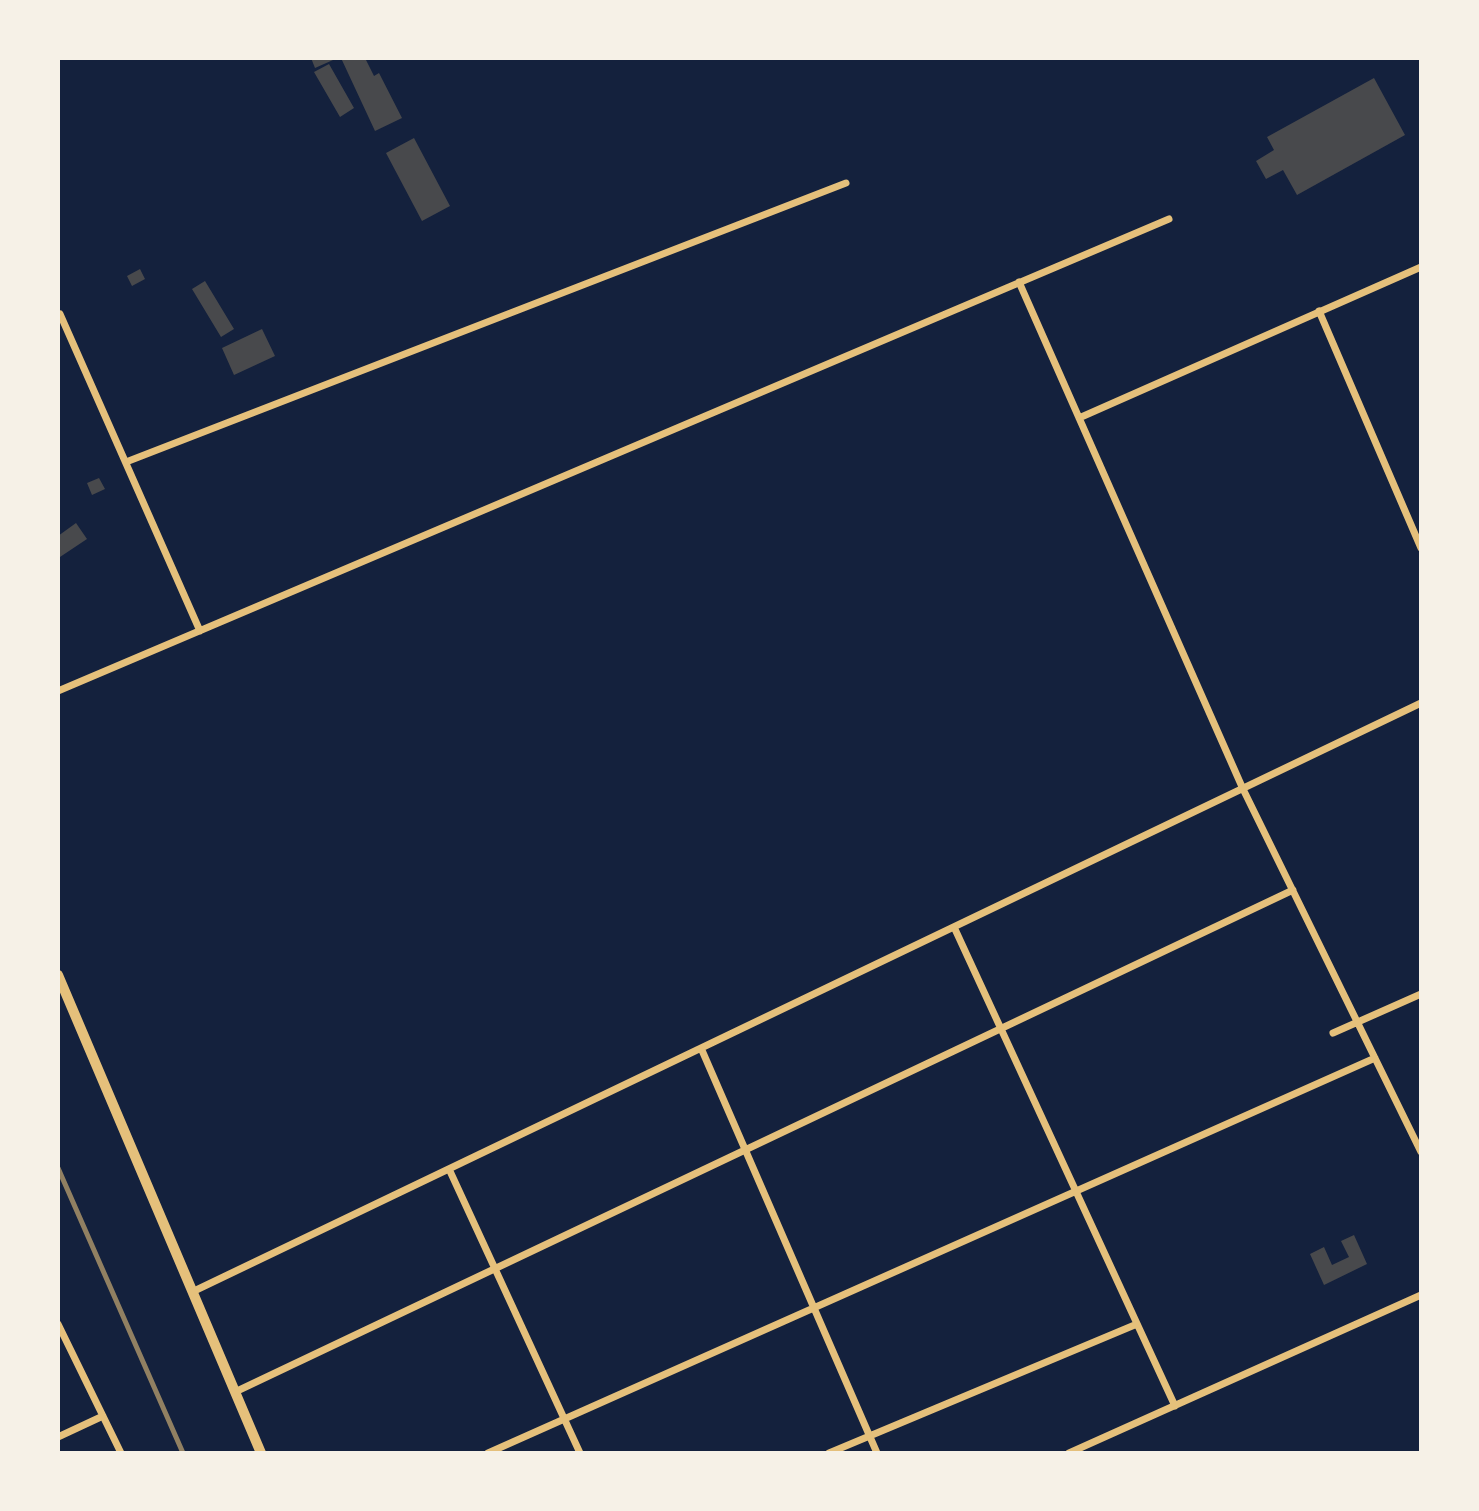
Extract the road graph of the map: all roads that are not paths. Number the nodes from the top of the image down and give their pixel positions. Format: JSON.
{"nodes":[{"id":1,"x":846,"y":183,"type":"dead end"},
{"id":2,"x":1169,"y":219,"type":"dead end"},
{"id":3,"x":1421,"y":267,"type":"edge"},
{"id":4,"x":1019,"y":282,"type":"junction"},
{"id":5,"x":1319,"y":312,"type":"junction"},
{"id":6,"x":60,"y":314,"type":"dead end"},
{"id":7,"x":1079,"y":418,"type":"junction"},
{"id":8,"x":126,"y":462,"type":"junction"},
{"id":9,"x":1421,"y":548,"type":"edge"},
{"id":10,"x":200,"y":631,"type":"junction"},
{"id":11,"x":58,"y":691,"type":"edge"},
{"id":12,"x":1421,"y":703,"type":"edge"},
{"id":13,"x":1243,"y":789,"type":"junction"},
{"id":14,"x":1293,"y":890,"type":"junction"},
{"id":15,"x":954,"y":927,"type":"junction"},
{"id":16,"x":58,"y":975,"type":"edge"},
{"id":17,"x":1421,"y":994,"type":"edge"},
{"id":18,"x":1357,"y":1022,"type":"junction"},
{"id":19,"x":1001,"y":1028,"type":"junction"},
{"id":20,"x":1333,"y":1032,"type":"dead end"},
{"id":21,"x":701,"y":1048,"type":"junction"},
{"id":22,"x":1375,"y":1058,"type":"junction"},
{"id":23,"x":745,"y":1150,"type":"junction"},
{"id":24,"x":1421,"y":1152,"type":"edge"},
{"id":25,"x":449,"y":1169,"type":"junction"},
{"id":26,"x":1076,"y":1191,"type":"junction"},
{"id":27,"x":495,"y":1268,"type":"junction"},
{"id":28,"x":192,"y":1292,"type":"junction"},
{"id":29,"x":1421,"y":1295,"type":"edge"},
{"id":30,"x":814,"y":1308,"type":"junction"},
{"id":31,"x":58,"y":1324,"type":"edge"},
{"id":32,"x":1137,"y":1324,"type":"junction"},
{"id":33,"x":235,"y":1392,"type":"junction"},
{"id":34,"x":1175,"y":1406,"type":"junction"},
{"id":35,"x":103,"y":1416,"type":"junction"},
{"id":36,"x":564,"y":1419,"type":"junction"},
{"id":37,"x":870,"y":1436,"type":"junction"},
{"id":38,"x":58,"y":1437,"type":"edge"},
{"id":39,"x":121,"y":1453,"type":"edge"},
{"id":40,"x":261,"y":1453,"type":"edge"},
{"id":41,"x":488,"y":1453,"type":"edge"},
{"id":42,"x":580,"y":1453,"type":"edge"},
{"id":43,"x":829,"y":1453,"type":"edge"},
{"id":44,"x":877,"y":1453,"type":"edge"},
{"id":45,"x":1069,"y":1453,"type":"edge"}],
"edges":[{"from":1,"to":8,"type":"street"},
{"from":2,"to":4,"type":"street"},
{"from":3,"to":5,"type":"street"},
{"from":4,"to":7,"type":"street"},
{"from":4,"to":10,"type":"street"},
{"from":5,"to":7,"type":"street"},
{"from":5,"to":9,"type":"street"},
{"from":6,"to":8,"type":"street"},
{"from":7,"to":13,"type":"street"},
{"from":8,"to":10,"type":"street"},
{"from":10,"to":11,"type":"street"},
{"from":12,"to":13,"type":"street"},
{"from":13,"to":14,"type":"street"},
{"from":13,"to":15,"type":"street"},
{"from":14,"to":18,"type":"street"},
{"from":14,"to":19,"type":"street"},
{"from":15,"to":19,"type":"street"},
{"from":15,"to":21,"type":"street"},
{"from":16,"to":28,"type":"street"},
{"from":17,"to":18,"type":"street"},
{"from":18,"to":20,"type":"street"},
{"from":18,"to":22,"type":"street"},
{"from":19,"to":23,"type":"street"},
{"from":19,"to":26,"type":"street"},
{"from":21,"to":23,"type":"street"},
{"from":21,"to":25,"type":"street"},
{"from":22,"to":24,"type":"street"},
{"from":22,"to":26,"type":"street"},
{"from":23,"to":27,"type":"street"},
{"from":23,"to":30,"type":"street"},
{"from":25,"to":27,"type":"street"},
{"from":25,"to":28,"type":"street"},
{"from":26,"to":30,"type":"street"},
{"from":26,"to":32,"type":"street"},
{"from":27,"to":33,"type":"street"},
{"from":27,"to":36,"type":"street"},
{"from":28,"to":33,"type":"street"},
{"from":29,"to":34,"type":"street"},
{"from":30,"to":36,"type":"street"},
{"from":30,"to":37,"type":"street"},
{"from":31,"to":35,"type":"street"},
{"from":32,"to":34,"type":"street"},
{"from":32,"to":37,"type":"street"},
{"from":33,"to":40,"type":"street"},
{"from":34,"to":45,"type":"street"},
{"from":35,"to":38,"type":"street"},
{"from":35,"to":39,"type":"street"},
{"from":36,"to":41,"type":"street"},
{"from":36,"to":42,"type":"street"},
{"from":37,"to":43,"type":"street"},
{"from":37,"to":44,"type":"street"}]}
